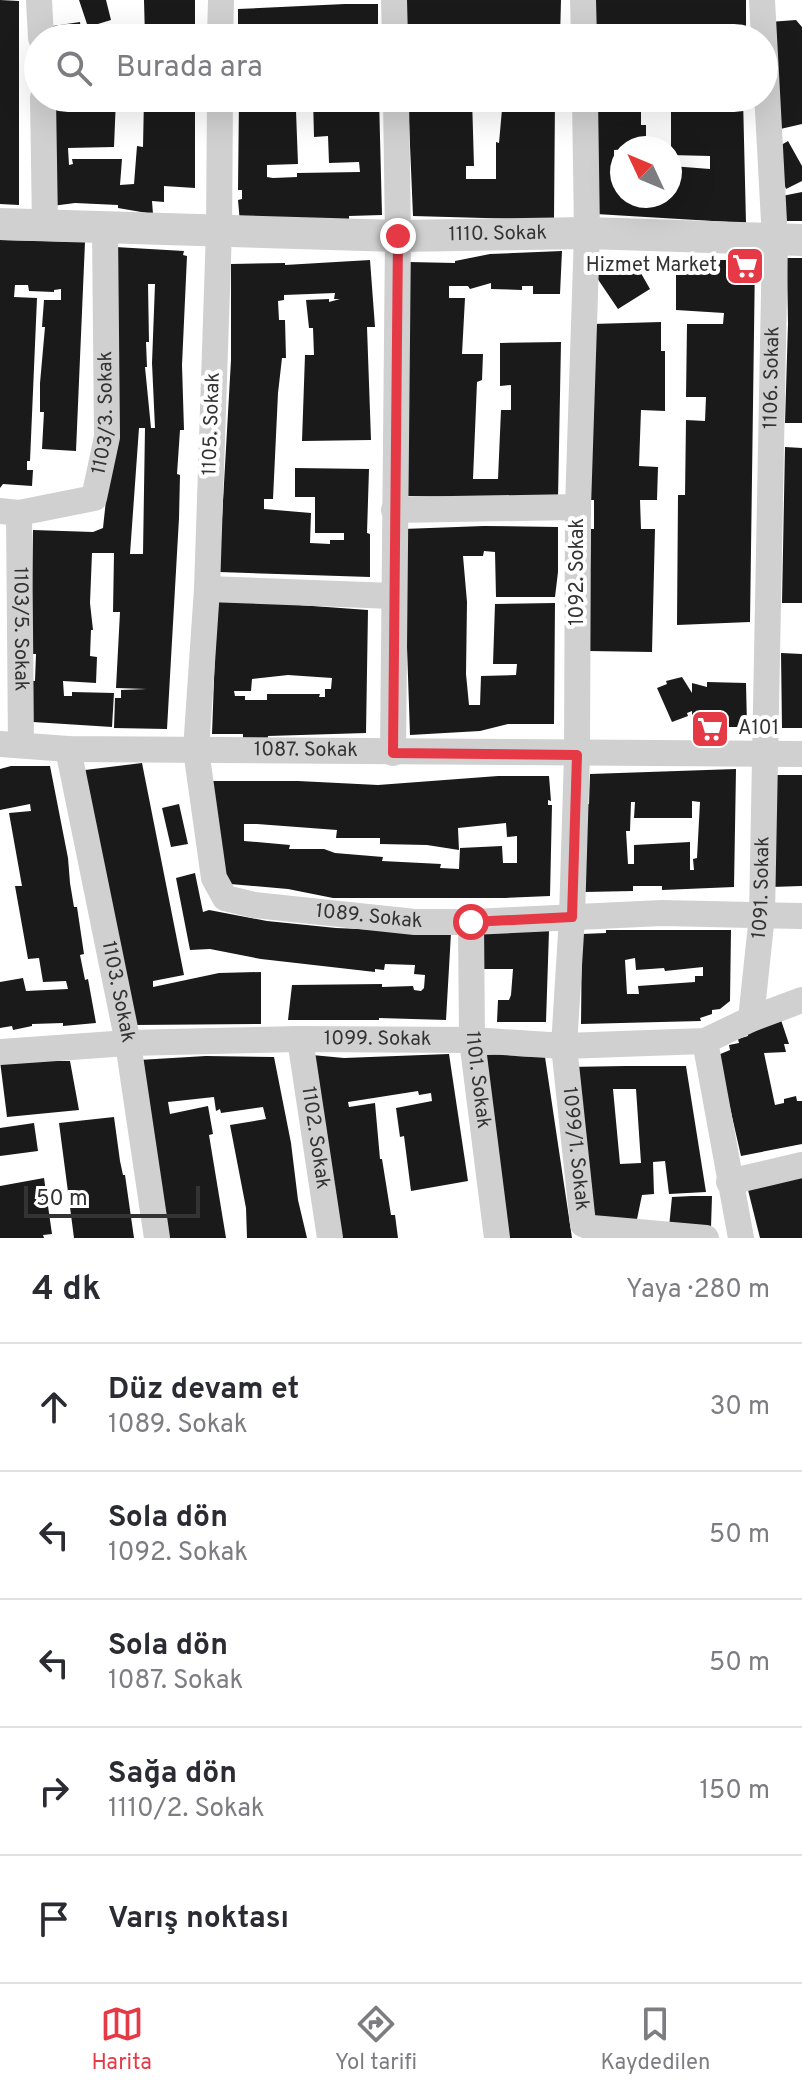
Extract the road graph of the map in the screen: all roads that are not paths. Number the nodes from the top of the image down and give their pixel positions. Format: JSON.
{"nodes":[{"id":1,"x":39,"y":0,"type":"edge"},
{"id":2,"x":221,"y":0,"type":"edge"},
{"id":3,"x":394,"y":0,"type":"edge"},
{"id":4,"x":583,"y":0,"type":"edge"},
{"id":5,"x":762,"y":0,"type":"edge"},
{"id":6,"x":40,"y":24,"type":"edge"},
{"id":7,"x":220,"y":24,"type":"edge"},
{"id":8,"x":395,"y":24,"type":"edge"},
{"id":9,"x":584,"y":24,"type":"edge"},
{"id":10,"x":765,"y":24,"type":"edge"},
{"id":11,"x":43,"y":112,"type":"edge"},
{"id":12,"x":220,"y":112,"type":"edge"},
{"id":13,"x":396,"y":112,"type":"edge"},
{"id":14,"x":585,"y":112,"type":"edge"},
{"id":15,"x":774,"y":112,"type":"edge"},
{"id":16,"x":0,"y":224,"type":"edge"},
{"id":17,"x":45,"y":225,"type":"junction"},
{"id":18,"x":105,"y":229,"type":"junction"},
{"id":19,"x":219,"y":230,"type":"junction"},
{"id":20,"x":587,"y":233,"type":"junction"},
{"id":21,"x":398,"y":236,"type":"junction"},
{"id":22,"x":788,"y":240,"type":"edge"},
{"id":23,"x":578,"y":507,"type":"junction"},
{"id":24,"x":394,"y":510,"type":"junction"},
{"id":25,"x":10,"y":512,"type":"edge"},
{"id":26,"x":207,"y":589,"type":"junction"},
{"id":27,"x":393,"y":596,"type":"junction"},
{"id":28,"x":10,"y":744,"type":"edge"},
{"id":29,"x":68,"y":749,"type":"junction"},
{"id":30,"x":196,"y":750,"type":"junction"},
{"id":31,"x":393,"y":753,"type":"junction"},
{"id":32,"x":764,"y":754,"type":"junction"},
{"id":33,"x":802,"y":754,"type":"edge"},
{"id":34,"x":577,"y":755,"type":"junction"},
{"id":35,"x":762,"y":915,"type":"junction"},
{"id":36,"x":802,"y":916,"type":"edge"},
{"id":37,"x":572,"y":917,"type":"junction"},
{"id":38,"x":471,"y":922,"type":"junction"},
{"id":39,"x":802,"y":1000,"type":"edge"},
{"id":40,"x":751,"y":1019,"type":"junction"},
{"id":41,"x":300,"y":1039,"type":"junction"},
{"id":42,"x":472,"y":1040,"type":"junction"},
{"id":43,"x":705,"y":1041,"type":"junction"},
{"id":44,"x":128,"y":1043,"type":"junction"},
{"id":45,"x":564,"y":1046,"type":"junction"},
{"id":46,"x":0,"y":1052,"type":"edge"},
{"id":47,"x":802,"y":1165,"type":"edge"},
{"id":48,"x":729,"y":1182,"type":"junction"},
{"id":49,"x":157,"y":1238,"type":"edge"},
{"id":50,"x":330,"y":1238,"type":"edge"},
{"id":51,"x":497,"y":1238,"type":"edge"},
{"id":52,"x":706,"y":1238,"type":"edge"},
{"id":53,"x":741,"y":1238,"type":"edge"}],
"edges":[{"from":1,"to":6,"type":"street"},
{"from":2,"to":7,"type":"street"},
{"from":3,"to":8,"type":"street"},
{"from":4,"to":9,"type":"street"},
{"from":5,"to":10,"type":"street","name":"1106. Sokak"},
{"from":11,"to":17,"type":"street"},
{"from":12,"to":19,"type":"street","name":"1105. Sokak"},
{"from":13,"to":21,"type":"street"},
{"from":14,"to":20,"type":"street","name":"1092. Sokak"},
{"from":15,"to":22,"type":"street","name":"1106. Sokak"},
{"from":16,"to":17,"type":"street","name":"1110. Sokak"},
{"from":17,"to":18,"type":"street","name":"1110. Sokak"},
{"from":18,"to":19,"type":"street","name":"1110. Sokak"},
{"from":18,"to":25,"type":"street","name":"1103/3. Sokak"},
{"from":19,"to":21,"type":"street","name":"1110. Sokak"},
{"from":19,"to":26,"type":"street","name":"1105. Sokak"},
{"from":20,"to":21,"type":"street","name":"1110. Sokak"},
{"from":20,"to":22,"type":"street","name":"1110. Sokak"},
{"from":20,"to":23,"type":"street","name":"1092. Sokak"},
{"from":21,"to":24,"type":"street"},
{"from":22,"to":32,"type":"street","name":"1106. Sokak"},
{"from":23,"to":24,"type":"street"},
{"from":23,"to":34,"type":"street","name":"1092. Sokak"},
{"from":24,"to":27,"type":"street"},
{"from":25,"to":28,"type":"street","name":"1103/5. Sokak"},
{"from":26,"to":27,"type":"street"},
{"from":26,"to":30,"type":"street","name":"1105. Sokak"},
{"from":27,"to":31,"type":"street"},
{"from":28,"to":29,"type":"street","name":"1087. Sokak"},
{"from":29,"to":30,"type":"street","name":"1087. Sokak"},
{"from":29,"to":44,"type":"street","name":"1103. Sokak"},
{"from":30,"to":31,"type":"street","name":"1087. Sokak"},
{"from":30,"to":38,"type":"street","name":"1089. Sokak"},
{"from":31,"to":34,"type":"street","name":"1087. Sokak"},
{"from":32,"to":33,"type":"street","name":"1087. Sokak"},
{"from":32,"to":34,"type":"street","name":"1087. Sokak"},
{"from":32,"to":35,"type":"street","name":"1091. Sokak"},
{"from":34,"to":37,"type":"street","name":"1092. Sokak"},
{"from":35,"to":36,"type":"street","name":"1089. Sokak"},
{"from":35,"to":37,"type":"street","name":"1089. Sokak"},
{"from":35,"to":40,"type":"street","name":"1091. Sokak"},
{"from":37,"to":38,"type":"street","name":"1089. Sokak"},
{"from":37,"to":45,"type":"street","name":"1092. Sokak"},
{"from":38,"to":42,"type":"street","name":"1101. Sokak"},
{"from":39,"to":40,"type":"street","name":"1099. Sokak"},
{"from":40,"to":43,"type":"street","name":"1099. Sokak"},
{"from":41,"to":42,"type":"street","name":"1099. Sokak"},
{"from":41,"to":44,"type":"street","name":"1099. Sokak"},
{"from":41,"to":50,"type":"street","name":"1102. Sokak"},
{"from":42,"to":45,"type":"street","name":"1099. Sokak"},
{"from":42,"to":51,"type":"street","name":"1101. Sokak"},
{"from":43,"to":45,"type":"street","name":"1099. Sokak"},
{"from":43,"to":48,"type":"street"},
{"from":44,"to":46,"type":"street","name":"1099. Sokak"},
{"from":44,"to":49,"type":"street","name":"1103. Sokak"},
{"from":45,"to":52,"type":"street","name":"1099/1. Sokak"},
{"from":47,"to":48,"type":"street"},
{"from":48,"to":53,"type":"street"}]}
